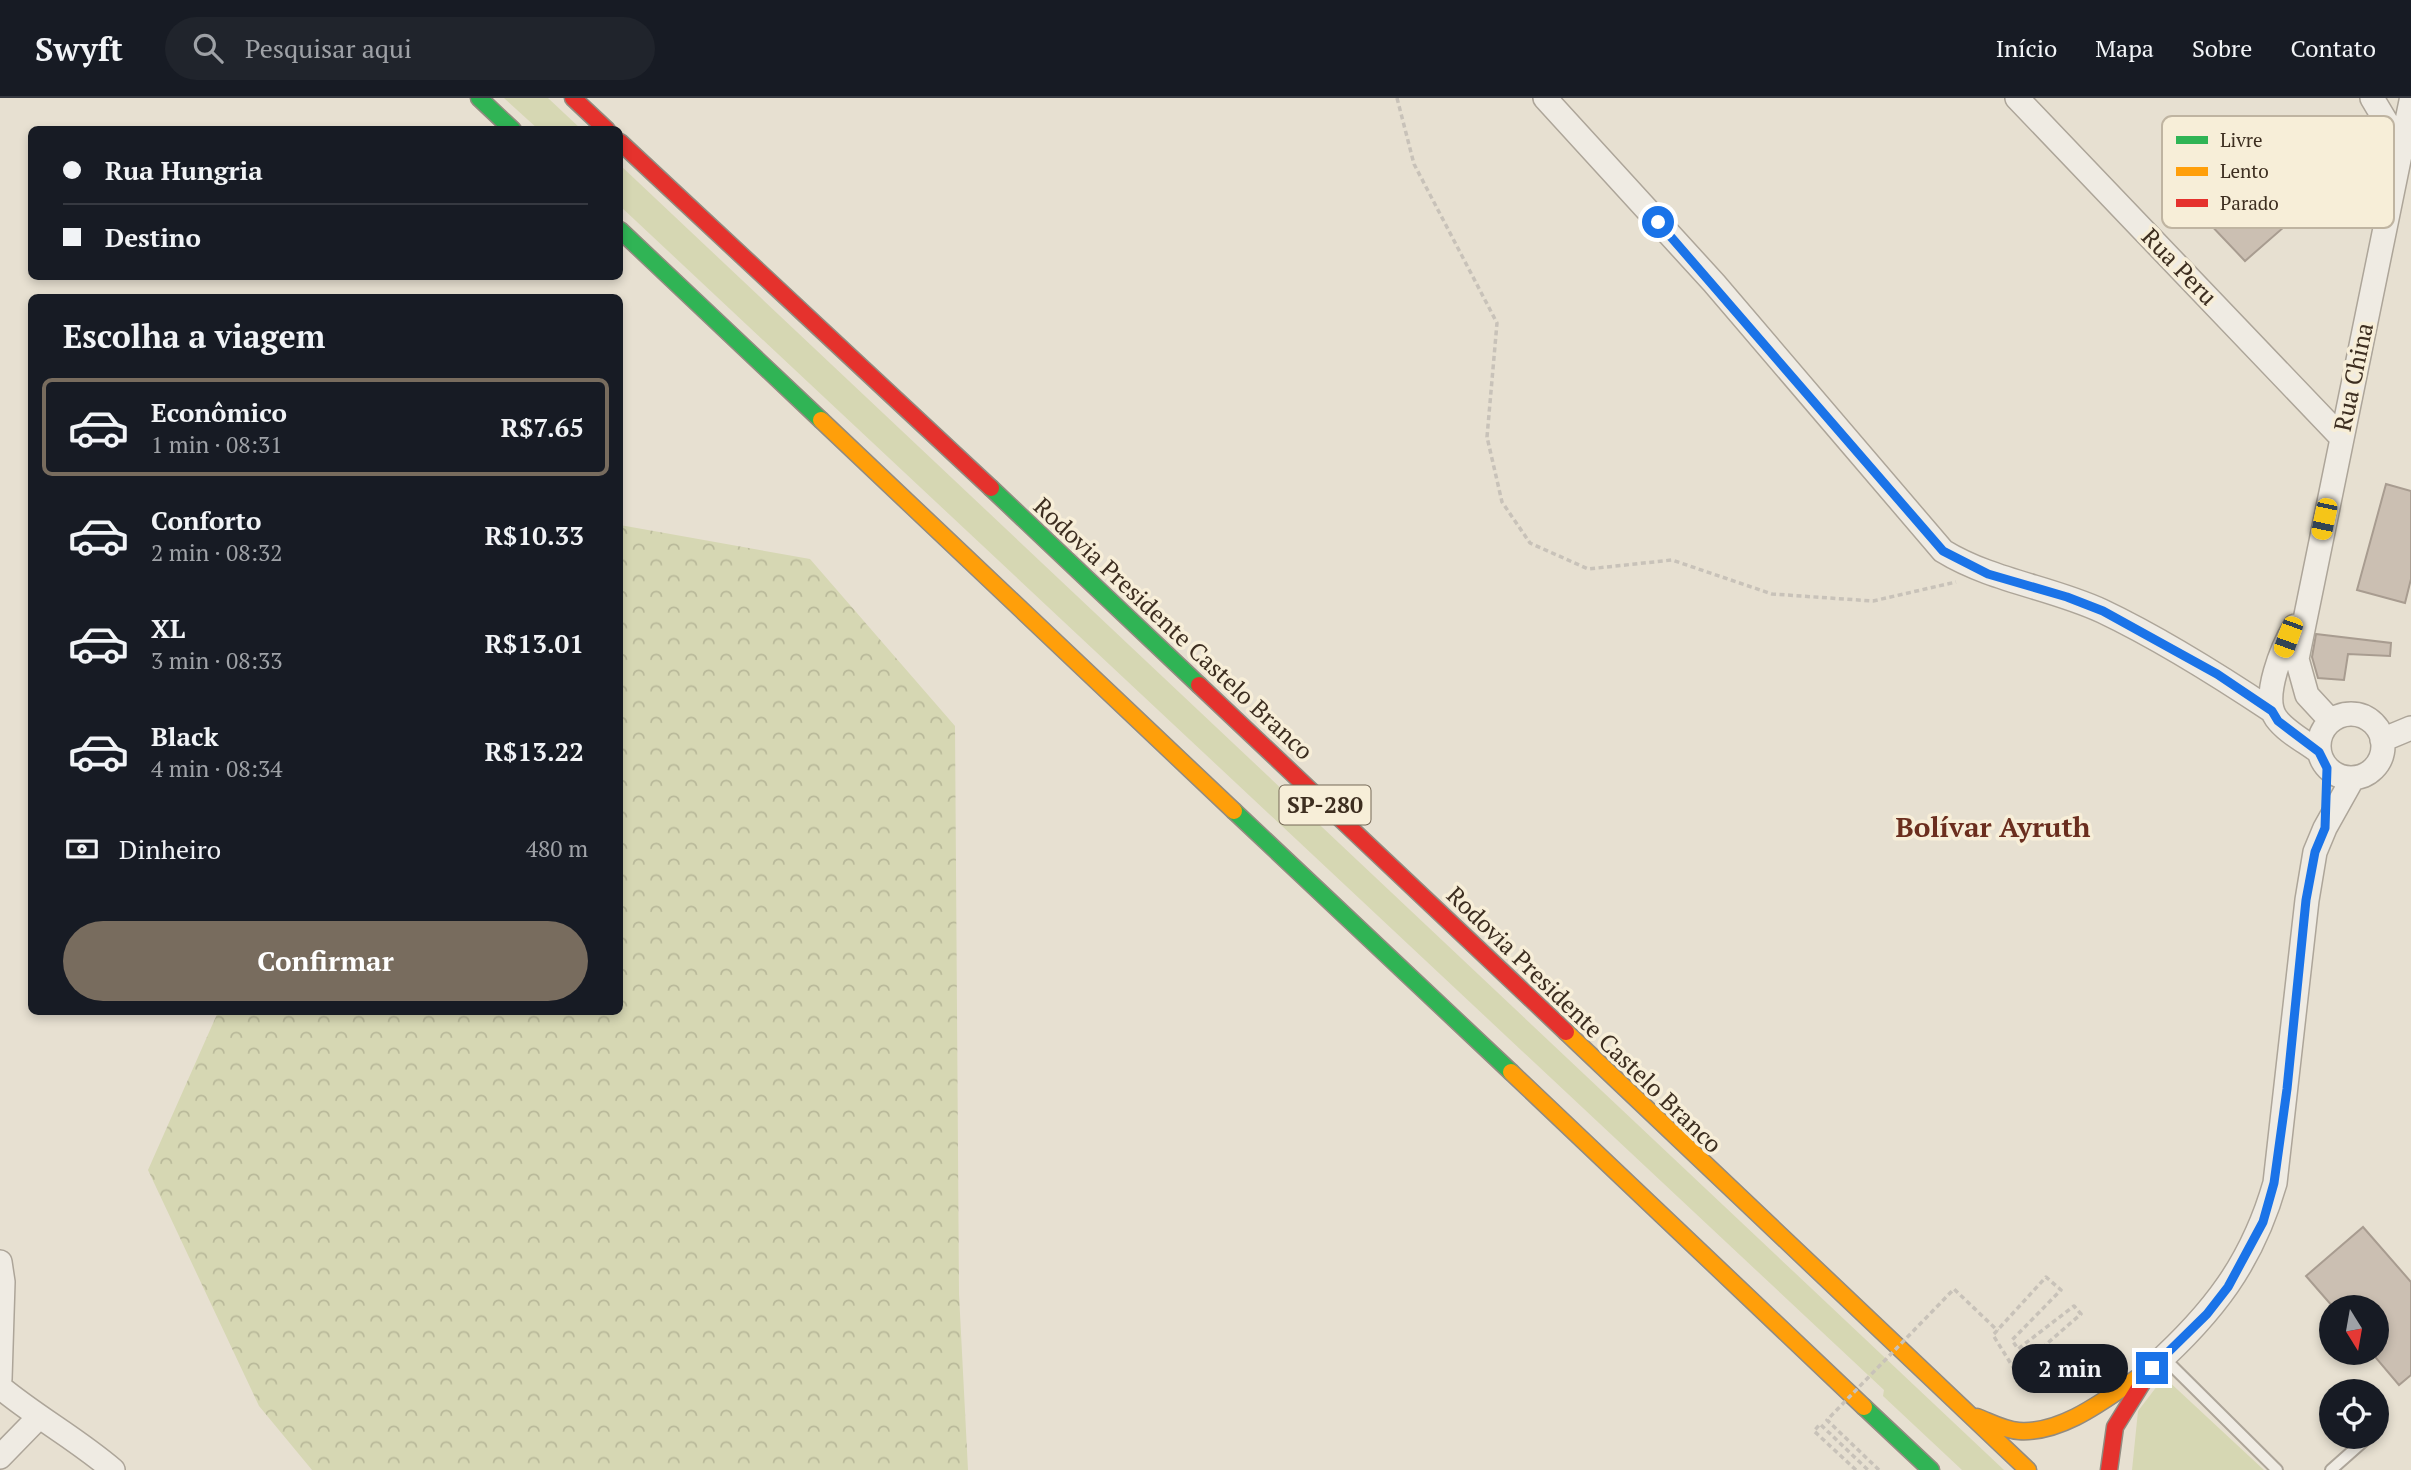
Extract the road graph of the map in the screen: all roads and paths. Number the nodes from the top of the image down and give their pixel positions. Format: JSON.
{"nodes":[{"id":1,"x":480,"y":98,"type":"edge"},
{"id":2,"x":573,"y":98,"type":"edge"},
{"id":3,"x":1397,"y":98,"type":"edge"},
{"id":4,"x":1545,"y":98,"type":"edge"},
{"id":5,"x":2017,"y":98,"type":"edge"},
{"id":6,"x":2372,"y":98,"type":"edge"},
{"id":7,"x":2411,"y":101,"type":"edge"},
{"id":8,"x":2383,"y":116,"type":"edge"},
{"id":9,"x":509,"y":126,"type":"edge"},
{"id":10,"x":603,"y":126,"type":"edge"},
{"id":11,"x":2394,"y":135,"type":"edge"},
{"id":12,"x":623,"y":145,"type":"edge"},
{"id":13,"x":2400,"y":145,"type":"junction"},
{"id":14,"x":2394,"y":175,"type":"edge"},
{"id":15,"x":2383,"y":228,"type":"edge"},
{"id":16,"x":623,"y":233,"type":"edge"},
{"id":17,"x":2341,"y":437,"type":"junction"},
{"id":18,"x":1988,"y":574,"type":"junction"},
{"id":19,"x":2306,"y":609,"type":"junction"},
{"id":20,"x":2272,"y":711,"type":"junction"},
{"id":21,"x":2331,"y":721,"type":"junction"},
{"id":22,"x":2411,"y":728,"type":"edge"},
{"id":23,"x":2382,"y":740,"type":"junction"},
{"id":24,"x":2323,"y":760,"type":"junction"},
{"id":25,"x":2353,"y":778,"type":"junction"},
{"id":26,"x":2325,"y":828,"type":"junction"},
{"id":27,"x":0,"y":1262,"type":"edge"},
{"id":28,"x":1998,"y":1331,"type":"junction"},
{"id":29,"x":2119,"y":1358,"type":"dead end"},
{"id":30,"x":2158,"y":1363,"type":"junction"},
{"id":31,"x":0,"y":1379,"type":"edge"},
{"id":32,"x":2045,"y":1386,"type":"junction"},
{"id":33,"x":0,"y":1387,"type":"edge"},
{"id":34,"x":1964,"y":1412,"type":"junction"},
{"id":35,"x":38,"y":1418,"type":"junction"},
{"id":36,"x":2355,"y":1449,"type":"edge"},
{"id":37,"x":0,"y":1457,"type":"edge"},
{"id":38,"x":113,"y":1470,"type":"edge"},
{"id":39,"x":1856,"y":1470,"type":"edge"},
{"id":40,"x":1868,"y":1470,"type":"edge"},
{"id":41,"x":1879,"y":1470,"type":"edge"},
{"id":42,"x":1931,"y":1470,"type":"edge"},
{"id":43,"x":2028,"y":1470,"type":"edge"},
{"id":44,"x":2109,"y":1470,"type":"edge"},
{"id":45,"x":2277,"y":1470,"type":"edge"},
{"id":46,"x":2331,"y":1470,"type":"edge"}],
"edges":[{"from":1,"to":9,"type":"highway"},
{"from":2,"to":10,"type":"highway"},
{"from":3,"to":18,"type":"path"},
{"from":4,"to":18,"type":"street"},
{"from":5,"to":17,"type":"street","name":"Rua Peru"},
{"from":6,"to":8,"type":"street"},
{"from":7,"to":13,"type":"street","name":"Rua China"},
{"from":11,"to":13,"type":"street"},
{"from":12,"to":34,"type":"highway","name":"Rodovia Presidente Castelo Branco","number":"SP-280"},
{"from":13,"to":14,"type":"street","name":"Rua China"},
{"from":15,"to":17,"type":"street","name":"Rua China"},
{"from":16,"to":42,"type":"highway","number":"SP-280"},
{"from":17,"to":19,"type":"street","name":"Rua China"},
{"from":18,"to":20,"type":"street"},
{"from":19,"to":20,"type":"street","name":"Rua China"},
{"from":19,"to":21,"type":"street","name":"Rua China"},
{"from":20,"to":24,"type":"street"},
{"from":21,"to":23,"type":"street"},
{"from":21,"to":24,"type":"street"},
{"from":22,"to":23,"type":"street"},
{"from":23,"to":25,"type":"street"},
{"from":24,"to":25,"type":"street"},
{"from":24,"to":26,"type":"street"},
{"from":25,"to":26,"type":"street"},
{"from":26,"to":30,"type":"street"},
{"from":27,"to":31,"type":"street"},
{"from":28,"to":32,"type":"path"},
{"from":28,"to":32,"type":"path"},
{"from":28,"to":41,"type":"path","bridge":true},
{"from":29,"to":32,"type":"path"},
{"from":30,"to":34,"type":"highway"},
{"from":30,"to":44,"type":"highway"},
{"from":30,"to":45,"type":"lane"},
{"from":33,"to":35,"type":"street"},
{"from":34,"to":43,"type":"highway","name":"Rodovia Presidente Castelo Branco","number":"SP-280"},
{"from":35,"to":37,"type":"street"},
{"from":35,"to":38,"type":"street"},
{"from":36,"to":46,"type":"lane"},
{"from":39,"to":40,"type":"path"}]}
